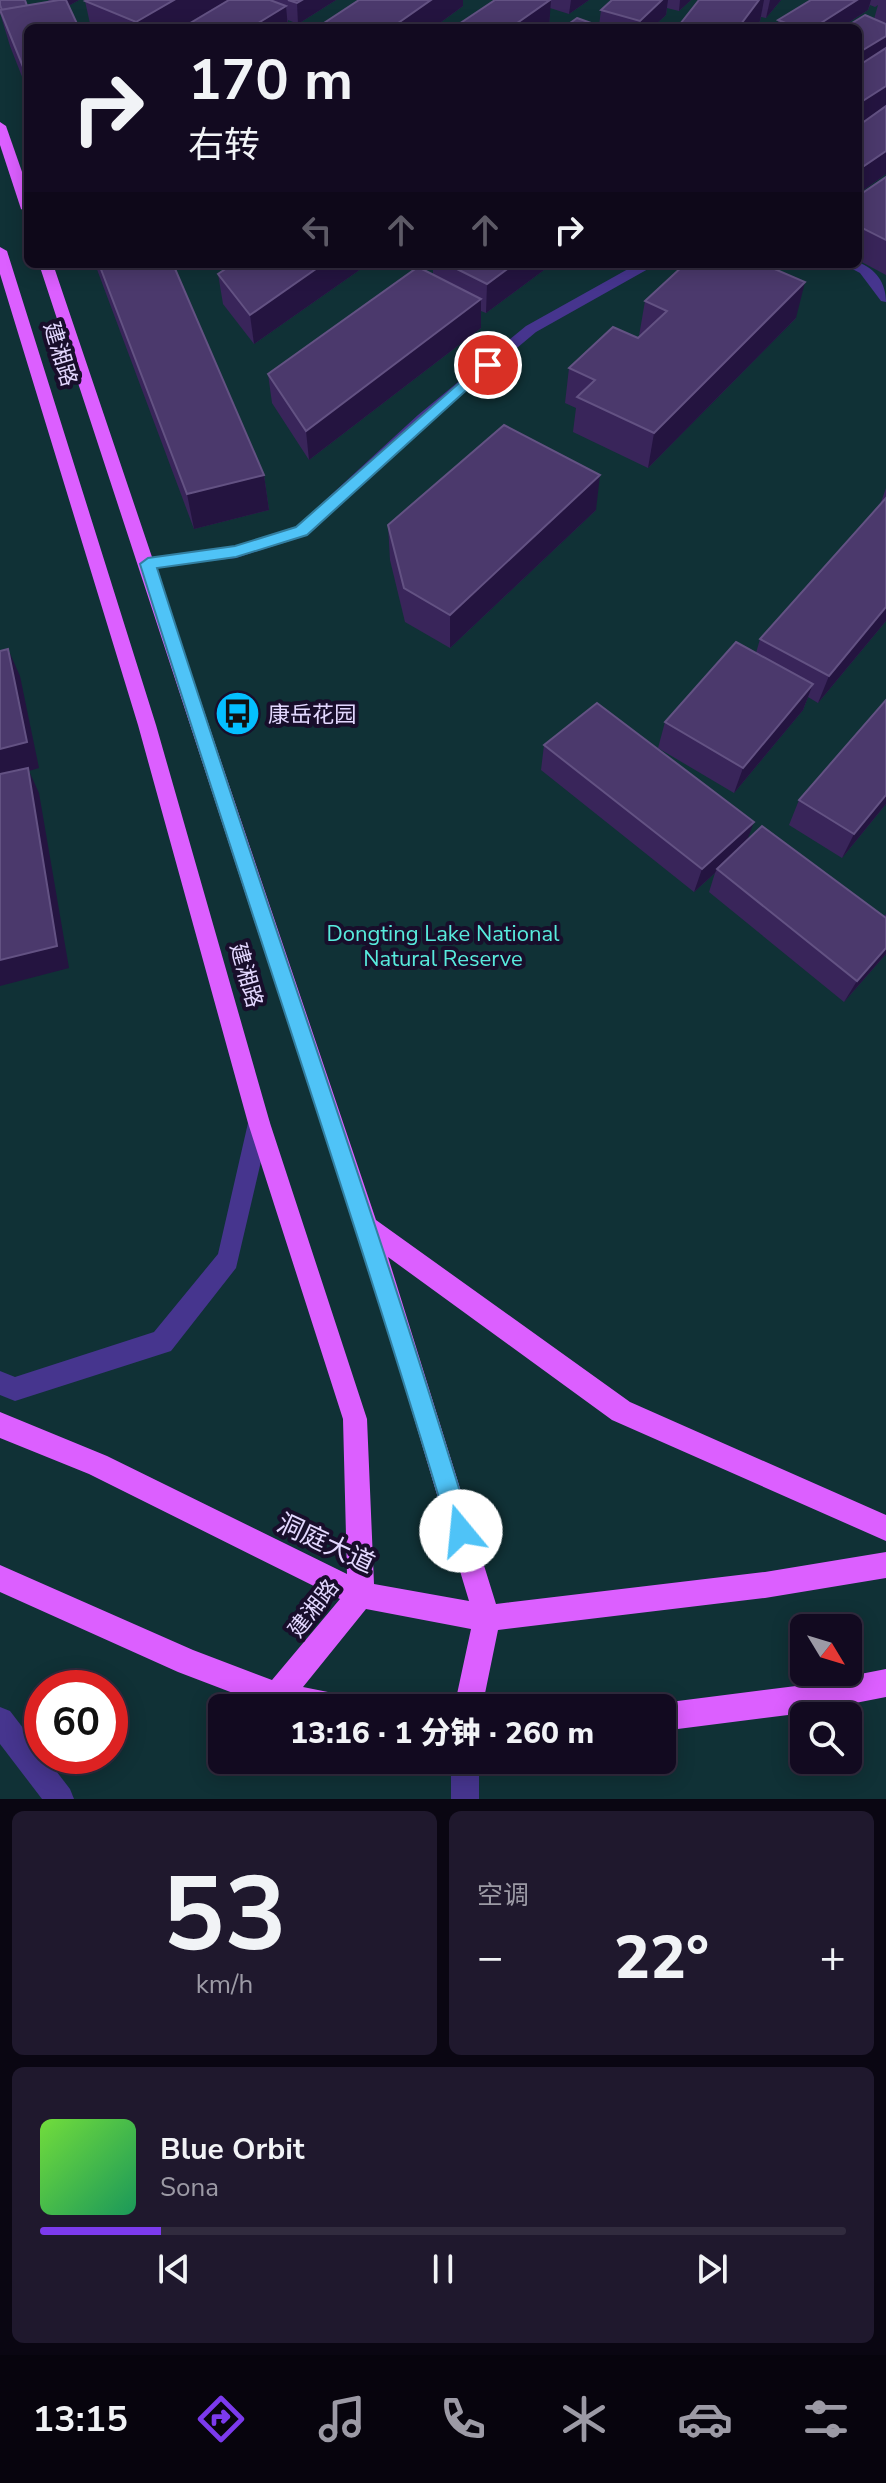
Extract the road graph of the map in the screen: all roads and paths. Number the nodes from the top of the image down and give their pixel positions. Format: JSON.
{"nodes":[{"id":1,"x":0,"y":126,"type":"edge"},
{"id":2,"x":24,"y":197,"type":"edge"},
{"id":3,"x":0,"y":251,"type":"edge"},
{"id":4,"x":47,"y":268,"type":"edge"},
{"id":5,"x":639,"y":268,"type":"edge"},
{"id":6,"x":860,"y":268,"type":"edge"},
{"id":7,"x":886,"y":298,"type":"edge"},
{"id":8,"x":148,"y":564,"type":"junction"},
{"id":9,"x":259,"y":1123,"type":"junction"},
{"id":10,"x":367,"y":1228,"type":"junction"},
{"id":11,"x":0,"y":1383,"type":"edge"},
{"id":12,"x":0,"y":1425,"type":"edge"},
{"id":13,"x":886,"y":1528,"type":"edge"},
{"id":14,"x":886,"y":1565,"type":"edge"},
{"id":15,"x":0,"y":1578,"type":"edge"},
{"id":16,"x":361,"y":1595,"type":"junction"},
{"id":17,"x":487,"y":1618,"type":"junction"},
{"id":18,"x":886,"y":1683,"type":"edge"},
{"id":19,"x":272,"y":1694,"type":"edge"},
{"id":20,"x":279,"y":1694,"type":"edge"},
{"id":21,"x":471,"y":1694,"type":"edge"},
{"id":22,"x":676,"y":1715,"type":"edge"},
{"id":23,"x":0,"y":1721,"type":"edge"},
{"id":24,"x":465,"y":1774,"type":"edge"},
{"id":25,"x":60,"y":1799,"type":"edge"},
{"id":26,"x":465,"y":1799,"type":"edge"}],
"edges":[{"from":1,"to":2,"type":"main road"},
{"from":3,"to":9,"type":"main road","name":"建湘路"},
{"from":4,"to":8,"type":"main road","name":"建湘路"},
{"from":5,"to":8,"type":"street"},
{"from":6,"to":7,"type":"street"},
{"from":8,"to":10,"type":"main road","name":"建湘路"},
{"from":9,"to":11,"type":"street"},
{"from":9,"to":16,"type":"main road","name":"建湘路"},
{"from":10,"to":13,"type":"main road"},
{"from":10,"to":17,"type":"main road","name":"建湘路"},
{"from":12,"to":16,"type":"main road","name":"洞庭大道"},
{"from":14,"to":17,"type":"main road","name":"洞庭大道"},
{"from":15,"to":19,"type":"main road"},
{"from":16,"to":17,"type":"main road","name":"洞庭大道"},
{"from":16,"to":20,"type":"main road","name":"建湘路"},
{"from":17,"to":21,"type":"main road","name":"建湘路"},
{"from":18,"to":22,"type":"main road"},
{"from":23,"to":25,"type":"street"},
{"from":24,"to":26,"type":"street"}]}
